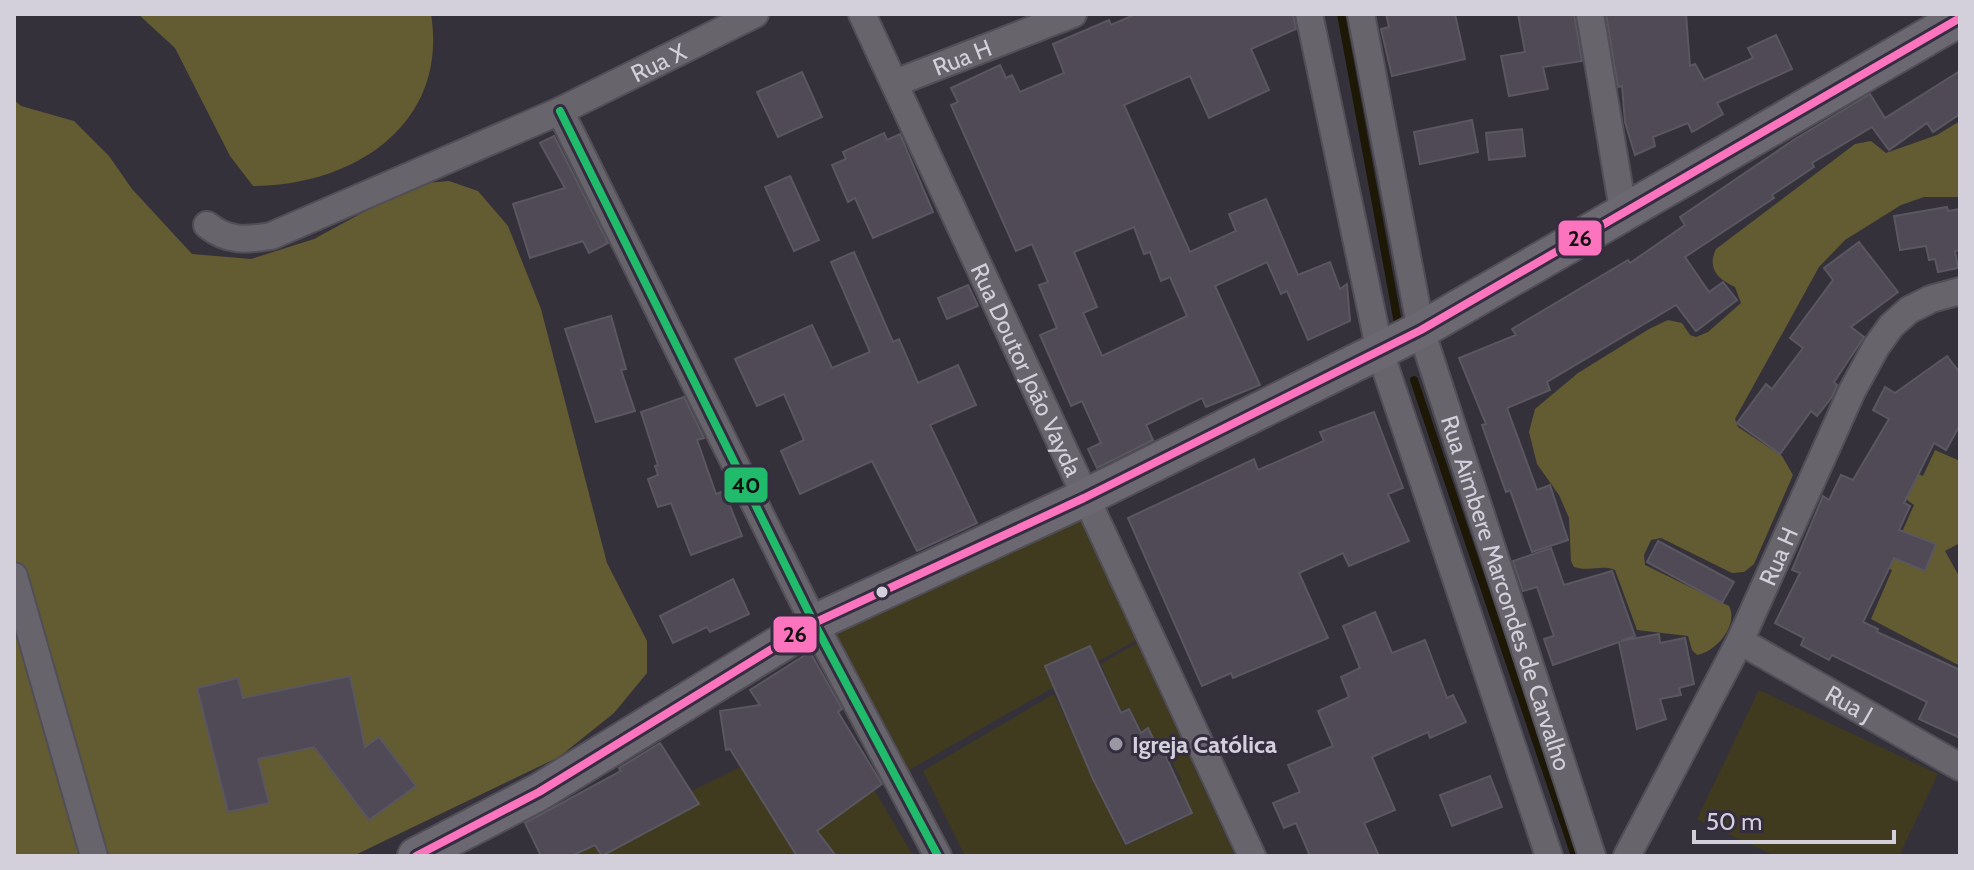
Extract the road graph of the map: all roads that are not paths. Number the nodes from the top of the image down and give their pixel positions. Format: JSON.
{"nodes":[{"id":1,"x":755,"y":14,"type":"edge"},
{"id":2,"x":862,"y":14,"type":"edge"},
{"id":3,"x":1073,"y":14,"type":"edge"},
{"id":4,"x":1309,"y":14,"type":"edge"},
{"id":5,"x":1361,"y":14,"type":"edge"},
{"id":6,"x":1590,"y":14,"type":"edge"},
{"id":7,"x":1960,"y":18,"type":"edge"},
{"id":8,"x":895,"y":83,"type":"junction"},
{"id":9,"x":560,"y":111,"type":"junction"},
{"id":10,"x":1623,"y":210,"type":"junction"},
{"id":11,"x":207,"y":225,"type":"dead end"},
{"id":12,"x":1960,"y":291,"type":"edge"},
{"id":13,"x":1421,"y":330,"type":"junction"},
{"id":14,"x":1380,"y":352,"type":"junction"},
{"id":15,"x":1084,"y":498,"type":"junction"},
{"id":16,"x":14,"y":576,"type":"edge"},
{"id":17,"x":814,"y":623,"type":"junction"},
{"id":18,"x":1740,"y":641,"type":"junction"},
{"id":19,"x":1960,"y":767,"type":"edge"},
{"id":20,"x":94,"y":856,"type":"edge"},
{"id":21,"x":416,"y":856,"type":"edge"},
{"id":22,"x":938,"y":856,"type":"edge"},
{"id":23,"x":1252,"y":856,"type":"edge"},
{"id":24,"x":1549,"y":856,"type":"edge"},
{"id":25,"x":1592,"y":856,"type":"edge"},
{"id":26,"x":1627,"y":856,"type":"edge"}],
"edges":[{"from":1,"to":9,"type":"street","name":"Rua X"},
{"from":2,"to":8,"type":"street","name":"Rua Doutor João Vayda"},
{"from":3,"to":8,"type":"street","name":"Rua H"},
{"from":4,"to":14,"type":"street","name":"Rua Aimbere Marcondes de Carvalho"},
{"from":5,"to":13,"type":"street","name":"Rua Aimbere Marcondes de Carvalho"},
{"from":6,"to":10,"type":"street"},
{"from":7,"to":10,"type":"main road"},
{"from":8,"to":15,"type":"street","name":"Rua Doutor João Vayda"},
{"from":9,"to":11,"type":"street","name":"Rua X"},
{"from":9,"to":17,"type":"street"},
{"from":10,"to":13,"type":"main road"},
{"from":12,"to":18,"type":"street","name":"Rua H"},
{"from":13,"to":14,"type":"main road"},
{"from":13,"to":25,"type":"street","name":"Rua Aimbere Marcondes de Carvalho"},
{"from":14,"to":15,"type":"main road"},
{"from":14,"to":24,"type":"street","name":"Rua Aimbere Marcondes de Carvalho"},
{"from":15,"to":17,"type":"main road"},
{"from":15,"to":23,"type":"street","name":"Rua Doutor João Vayda"},
{"from":16,"to":20,"type":"street"},
{"from":17,"to":21,"type":"main road"},
{"from":17,"to":22,"type":"street"},
{"from":18,"to":19,"type":"street","name":"Rua J"},
{"from":18,"to":26,"type":"street","name":"Rua H"}]}
